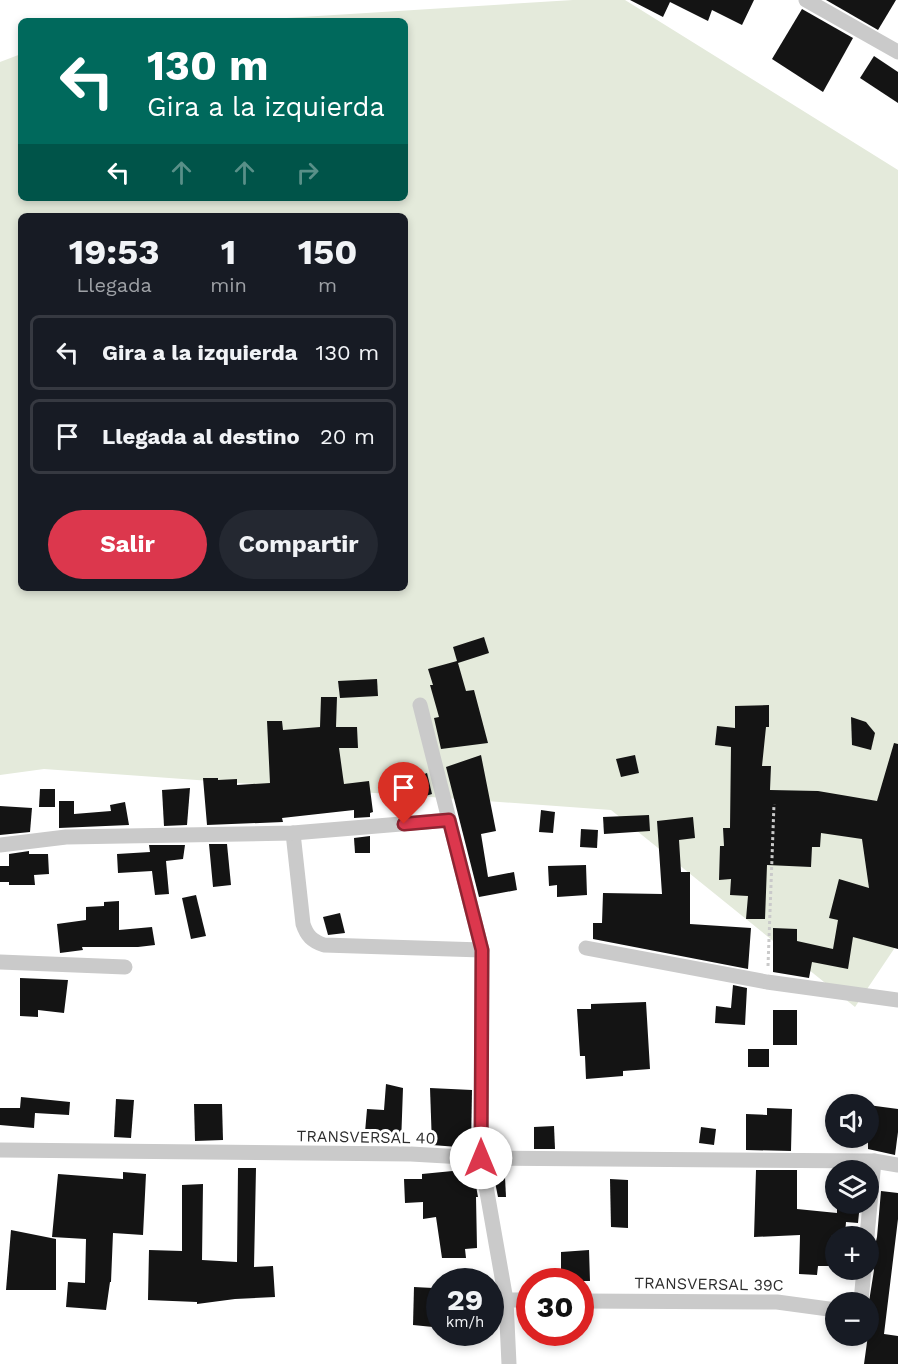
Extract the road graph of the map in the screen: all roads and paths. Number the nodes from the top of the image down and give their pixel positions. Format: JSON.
{"nodes":[{"id":1,"x":806,"y":0,"type":"edge"},
{"id":2,"x":898,"y":52,"type":"edge"},
{"id":3,"x":420,"y":705,"type":"dead end"},
{"id":4,"x":774,"y":804,"type":"dead end"},
{"id":5,"x":449,"y":820,"type":"junction"},
{"id":6,"x":293,"y":833,"type":"junction"},
{"id":7,"x":0,"y":844,"type":"edge"},
{"id":8,"x":586,"y":948,"type":"dead end"},
{"id":9,"x":482,"y":950,"type":"junction"},
{"id":10,"x":0,"y":962,"type":"edge"},
{"id":11,"x":125,"y":967,"type":"dead end"},
{"id":12,"x":767,"y":982,"type":"junction"},
{"id":13,"x":898,"y":1000,"type":"edge"},
{"id":14,"x":0,"y":1150,"type":"edge"},
{"id":15,"x":481,"y":1158,"type":"junction"},
{"id":16,"x":825,"y":1161,"type":"edge"},
{"id":17,"x":879,"y":1162,"type":"edge"},
{"id":18,"x":898,"y":1165,"type":"edge"},
{"id":19,"x":506,"y":1300,"type":"junction"},
{"id":20,"x":516,"y":1300,"type":"edge"},
{"id":21,"x":594,"y":1301,"type":"edge"},
{"id":22,"x":825,"y":1309,"type":"edge"},
{"id":23,"x":509,"y":1364,"type":"edge"}],
"edges":[{"from":1,"to":2,"type":"street"},
{"from":3,"to":5,"type":"street"},
{"from":4,"to":12,"type":"path"},
{"from":5,"to":6,"type":"street"},
{"from":5,"to":9,"type":"street"},
{"from":6,"to":7,"type":"street"},
{"from":6,"to":9,"type":"street"},
{"from":8,"to":12,"type":"street"},
{"from":9,"to":15,"type":"street"},
{"from":10,"to":11,"type":"street"},
{"from":12,"to":13,"type":"street"},
{"from":14,"to":15,"type":"street","name":"TRANSVERSAL 40"},
{"from":15,"to":16,"type":"street","name":"TRANSVERSAL 40"},
{"from":15,"to":19,"type":"street"},
{"from":17,"to":18,"type":"street","name":"TRANSVERSAL 40"},
{"from":19,"to":20,"type":"street"},
{"from":19,"to":23,"type":"street"},
{"from":21,"to":22,"type":"street","name":"TRANSVERSAL 39C"}]}
